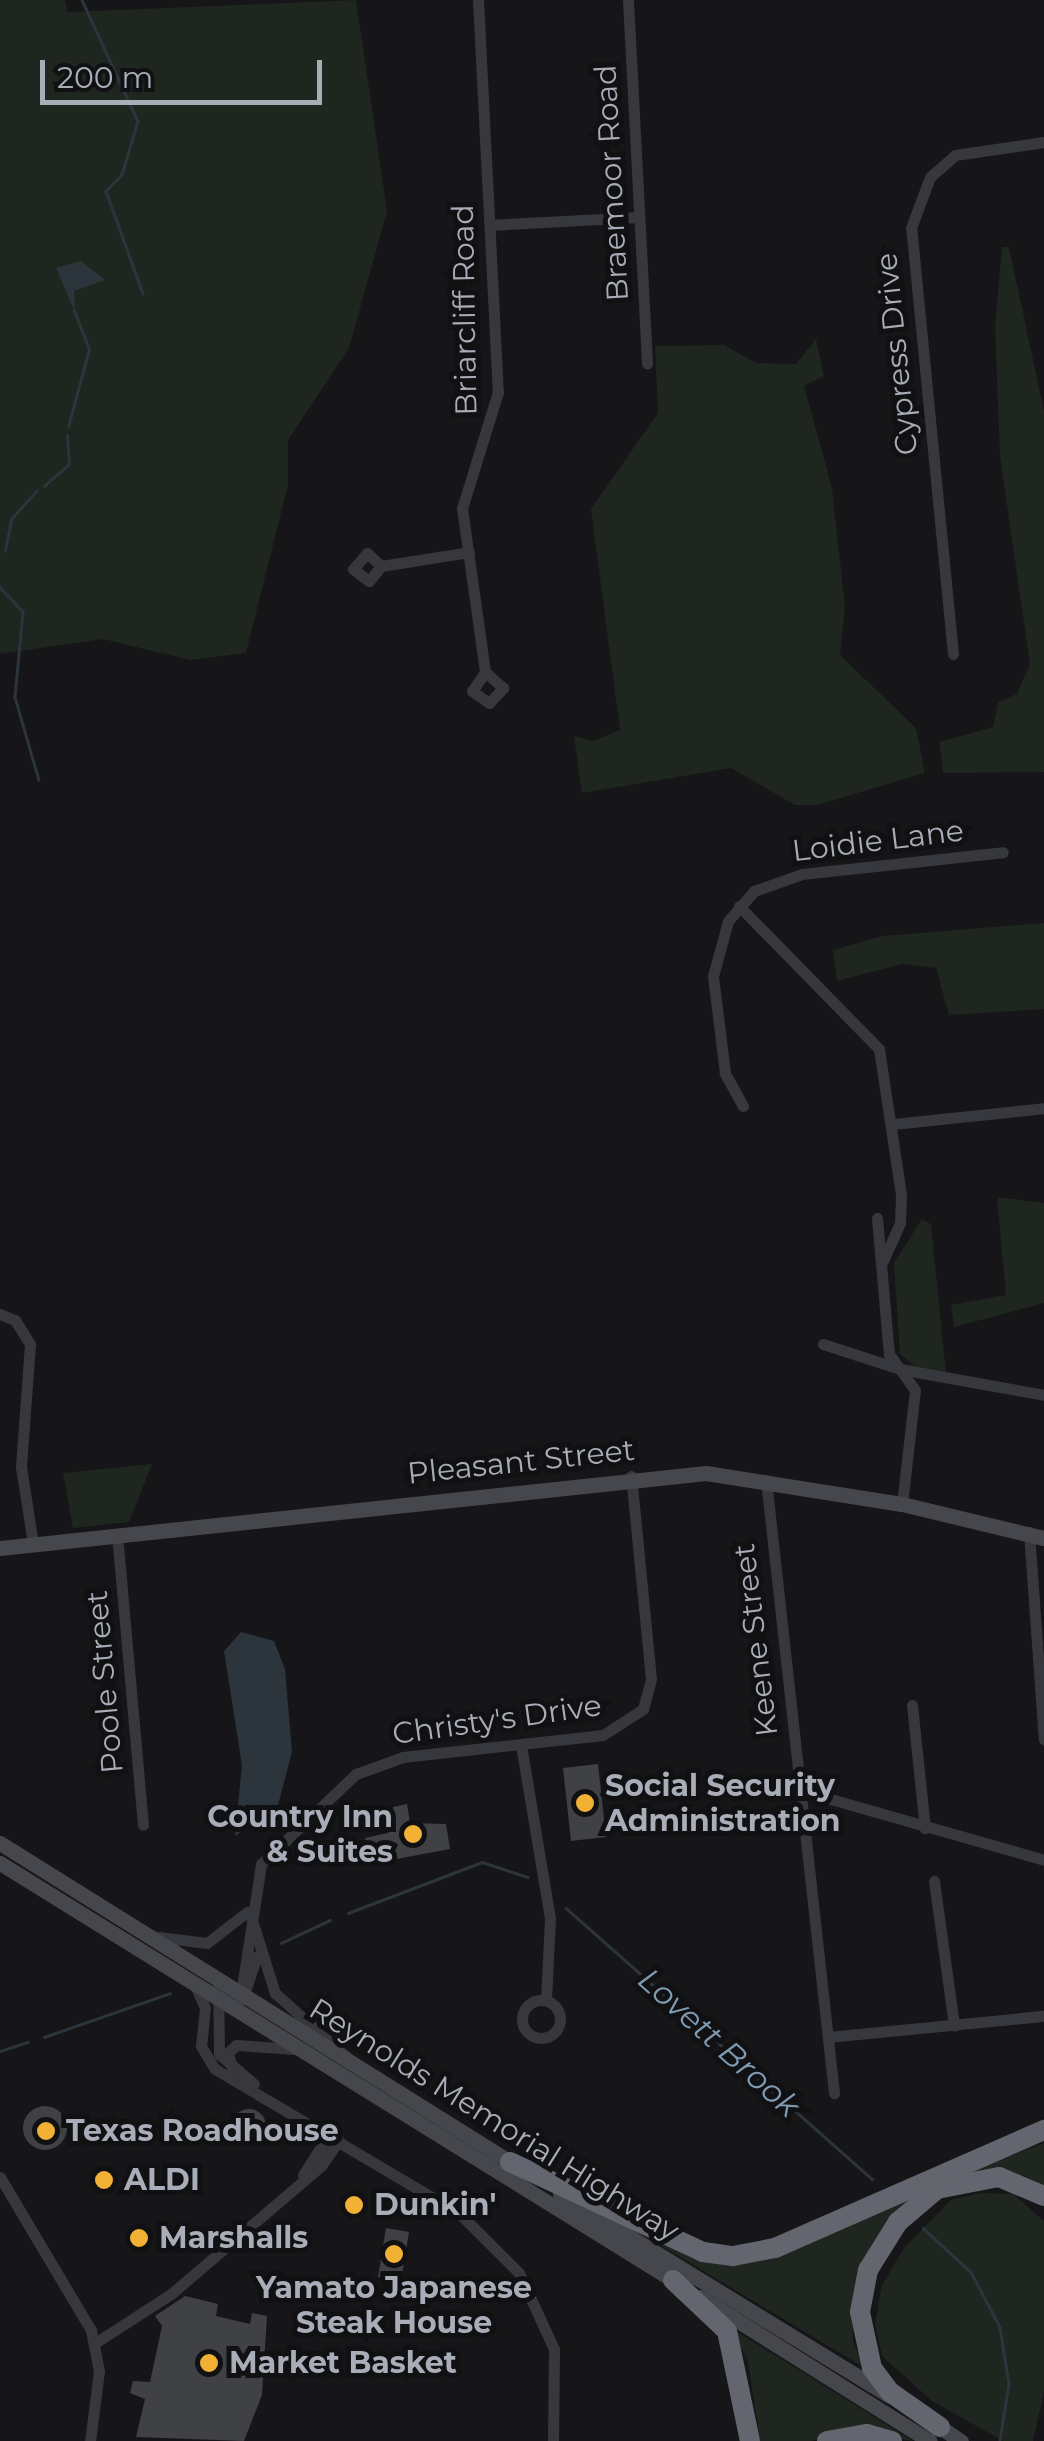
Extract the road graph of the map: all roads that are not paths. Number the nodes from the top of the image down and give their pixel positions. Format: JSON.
{"nodes":[{"id":1,"x":478,"y":0,"type":"edge"},
{"id":2,"x":628,"y":0,"type":"edge"},
{"id":3,"x":1044,"y":142,"type":"edge"},
{"id":4,"x":639,"y":216,"type":"junction"},
{"id":5,"x":490,"y":225,"type":"junction"},
{"id":6,"x":646,"y":364,"type":"dead end"},
{"id":7,"x":469,"y":552,"type":"junction"},
{"id":8,"x":381,"y":566,"type":"dead end"},
{"id":9,"x":953,"y":654,"type":"dead end"},
{"id":10,"x":485,"y":672,"type":"dead end"},
{"id":11,"x":1003,"y":852,"type":"dead end"},
{"id":12,"x":740,"y":906,"type":"junction"},
{"id":13,"x":743,"y":1106,"type":"dead end"},
{"id":14,"x":1044,"y":1108,"type":"edge"},
{"id":15,"x":893,"y":1124,"type":"junction"},
{"id":16,"x":877,"y":1218,"type":"dead end"},
{"id":17,"x":882,"y":1260,"type":"junction"},
{"id":18,"x":0,"y":1314,"type":"edge"},
{"id":19,"x":823,"y":1344,"type":"dead end"},
{"id":20,"x":900,"y":1369,"type":"junction"},
{"id":21,"x":1044,"y":1395,"type":"edge"},
{"id":22,"x":631,"y":1476,"type":"junction"},
{"id":23,"x":766,"y":1480,"type":"junction"},
{"id":24,"x":902,"y":1504,"type":"junction"},
{"id":25,"x":117,"y":1534,"type":"junction"},
{"id":26,"x":1037,"y":1535,"type":"edge"},
{"id":27,"x":34,"y":1544,"type":"junction"},
{"id":28,"x":0,"y":1548,"type":"edge"},
{"id":29,"x":912,"y":1705,"type":"dead end"},
{"id":30,"x":1044,"y":1739,"type":"edge"},
{"id":31,"x":522,"y":1745,"type":"junction"},
{"id":32,"x":799,"y":1790,"type":"junction"},
{"id":33,"x":142,"y":1825,"type":"dead end"},
{"id":34,"x":925,"y":1828,"type":"junction"},
{"id":35,"x":0,"y":1842,"type":"edge"},
{"id":36,"x":1044,"y":1860,"type":"edge"},
{"id":37,"x":0,"y":1863,"type":"edge"},
{"id":38,"x":934,"y":1882,"type":"dead end"},
{"id":39,"x":249,"y":1908,"type":"junction"},
{"id":40,"x":146,"y":1934,"type":"junction"},
{"id":41,"x":258,"y":1952,"type":"junction"},
{"id":42,"x":196,"y":1987,"type":"junction"},
{"id":43,"x":220,"y":1992,"type":"junction"},
{"id":44,"x":546,"y":2000,"type":"dead end"},
{"id":45,"x":242,"y":2006,"type":"junction"},
{"id":46,"x":204,"y":2015,"type":"junction"},
{"id":47,"x":1044,"y":2016,"type":"edge"},
{"id":48,"x":954,"y":2026,"type":"junction"},
{"id":49,"x":828,"y":2038,"type":"junction"},
{"id":50,"x":294,"y":2049,"type":"junction"},
{"id":51,"x":352,"y":2062,"type":"junction"},
{"id":52,"x":232,"y":2068,"type":"junction"},
{"id":53,"x":834,"y":2093,"type":"dead end"},
{"id":54,"x":285,"y":2108,"type":"junction"},
{"id":55,"x":1044,"y":2130,"type":"edge"},
{"id":56,"x":334,"y":2137,"type":"junction"},
{"id":57,"x":510,"y":2162,"type":"junction"},
{"id":58,"x":0,"y":2177,"type":"edge"},
{"id":59,"x":1044,"y":2196,"type":"edge"},
{"id":60,"x":673,"y":2280,"type":"junction"},
{"id":61,"x":95,"y":2343,"type":"junction"},
{"id":62,"x":935,"y":2434,"type":"edge"},
{"id":63,"x":90,"y":2441,"type":"edge"},
{"id":64,"x":552,"y":2441,"type":"edge"},
{"id":65,"x":750,"y":2441,"type":"edge"},
{"id":66,"x":828,"y":2441,"type":"edge"},
{"id":67,"x":892,"y":2441,"type":"edge"},
{"id":68,"x":961,"y":2441,"type":"edge"}],
"edges":[{"from":1,"to":5,"type":"street","name":"Briarcliff Road"},
{"from":2,"to":4,"type":"street","name":"Braemoor Road"},
{"from":3,"to":9,"type":"street","name":"Cypress Drive"},
{"from":4,"to":5,"type":"street"},
{"from":4,"to":6,"type":"street","name":"Braemoor Road"},
{"from":5,"to":7,"type":"street","name":"Briarcliff Road"},
{"from":7,"to":8,"type":"street"},
{"from":7,"to":10,"type":"street","name":"Briarcliff Road"},
{"from":11,"to":12,"type":"street","name":"Loidie Lane"},
{"from":12,"to":13,"type":"street"},
{"from":12,"to":15,"type":"street"},
{"from":14,"to":15,"type":"street"},
{"from":15,"to":17,"type":"street"},
{"from":16,"to":17,"type":"street"},
{"from":17,"to":20,"type":"street"},
{"from":18,"to":27,"type":"street"},
{"from":19,"to":20,"type":"street"},
{"from":20,"to":21,"type":"street"},
{"from":20,"to":24,"type":"street"},
{"from":22,"to":23,"type":"main road","name":"Pleasant Street"},
{"from":22,"to":25,"type":"main road","name":"Pleasant Street"},
{"from":22,"to":31,"type":"street","name":"Christy's Drive"},
{"from":23,"to":24,"type":"main road","name":"Pleasant Street"},
{"from":23,"to":32,"type":"street","name":"Keene Street"},
{"from":24,"to":26,"type":"main road","name":"Pleasant Street"},
{"from":25,"to":27,"type":"main road","name":"Pleasant Street"},
{"from":25,"to":33,"type":"street","name":"Poole Street"},
{"from":26,"to":30,"type":"street"},
{"from":27,"to":28,"type":"main road","name":"Pleasant Street"},
{"from":29,"to":34,"type":"street"},
{"from":31,"to":39,"type":"street","name":"Christy's Drive"},
{"from":31,"to":44,"type":"street"},
{"from":32,"to":34,"type":"street"},
{"from":32,"to":49,"type":"street","name":"Keene Street"},
{"from":34,"to":36,"type":"street"},
{"from":35,"to":40,"type":"main road","name":"Reynolds Memorial Highway"},
{"from":37,"to":42,"type":"main road","name":"Reynolds Memorial Highway"},
{"from":38,"to":48,"type":"street"},
{"from":39,"to":40,"type":"street","name":"Christy's Drive"},
{"from":39,"to":41,"type":"street"},
{"from":39,"to":45,"type":"street","name":"Christy's Drive"},
{"from":40,"to":43,"type":"main road","name":"Reynolds Memorial Highway"},
{"from":41,"to":45,"type":"street"},
{"from":41,"to":51,"type":"street"},
{"from":42,"to":43,"type":"main road","name":"Reynolds Memorial Highway"},
{"from":42,"to":46,"type":"street"},
{"from":43,"to":45,"type":"main road","name":"Reynolds Memorial Highway"},
{"from":43,"to":46,"type":"street"},
{"from":43,"to":52,"type":"street"},
{"from":45,"to":50,"type":"main road","name":"Reynolds Memorial Highway"},
{"from":45,"to":51,"type":"main road","name":"Reynolds Memorial Highway"},
{"from":46,"to":54,"type":"street"},
{"from":47,"to":48,"type":"street"},
{"from":48,"to":49,"type":"street"},
{"from":49,"to":53,"type":"street","name":"Keene Street"},
{"from":50,"to":52,"type":"street"},
{"from":50,"to":60,"type":"main road","name":"Reynolds Memorial Highway"},
{"from":51,"to":57,"type":"main road","name":"Reynolds Memorial Highway"},
{"from":52,"to":54,"type":"street"},
{"from":54,"to":56,"type":"street"},
{"from":55,"to":57,"type":"highway"},
{"from":56,"to":61,"type":"street"},
{"from":56,"to":64,"type":"street"},
{"from":57,"to":62,"type":"main road","name":"Reynolds Memorial Highway"},
{"from":58,"to":61,"type":"street"},
{"from":59,"to":62,"type":"highway"},
{"from":60,"to":62,"type":"main road","name":"Reynolds Memorial Highway"},
{"from":60,"to":65,"type":"highway"},
{"from":61,"to":63,"type":"street"},
{"from":62,"to":68,"type":"main road","name":"Reynolds Memorial Highway"},
{"from":66,"to":67,"type":"highway"}]}
